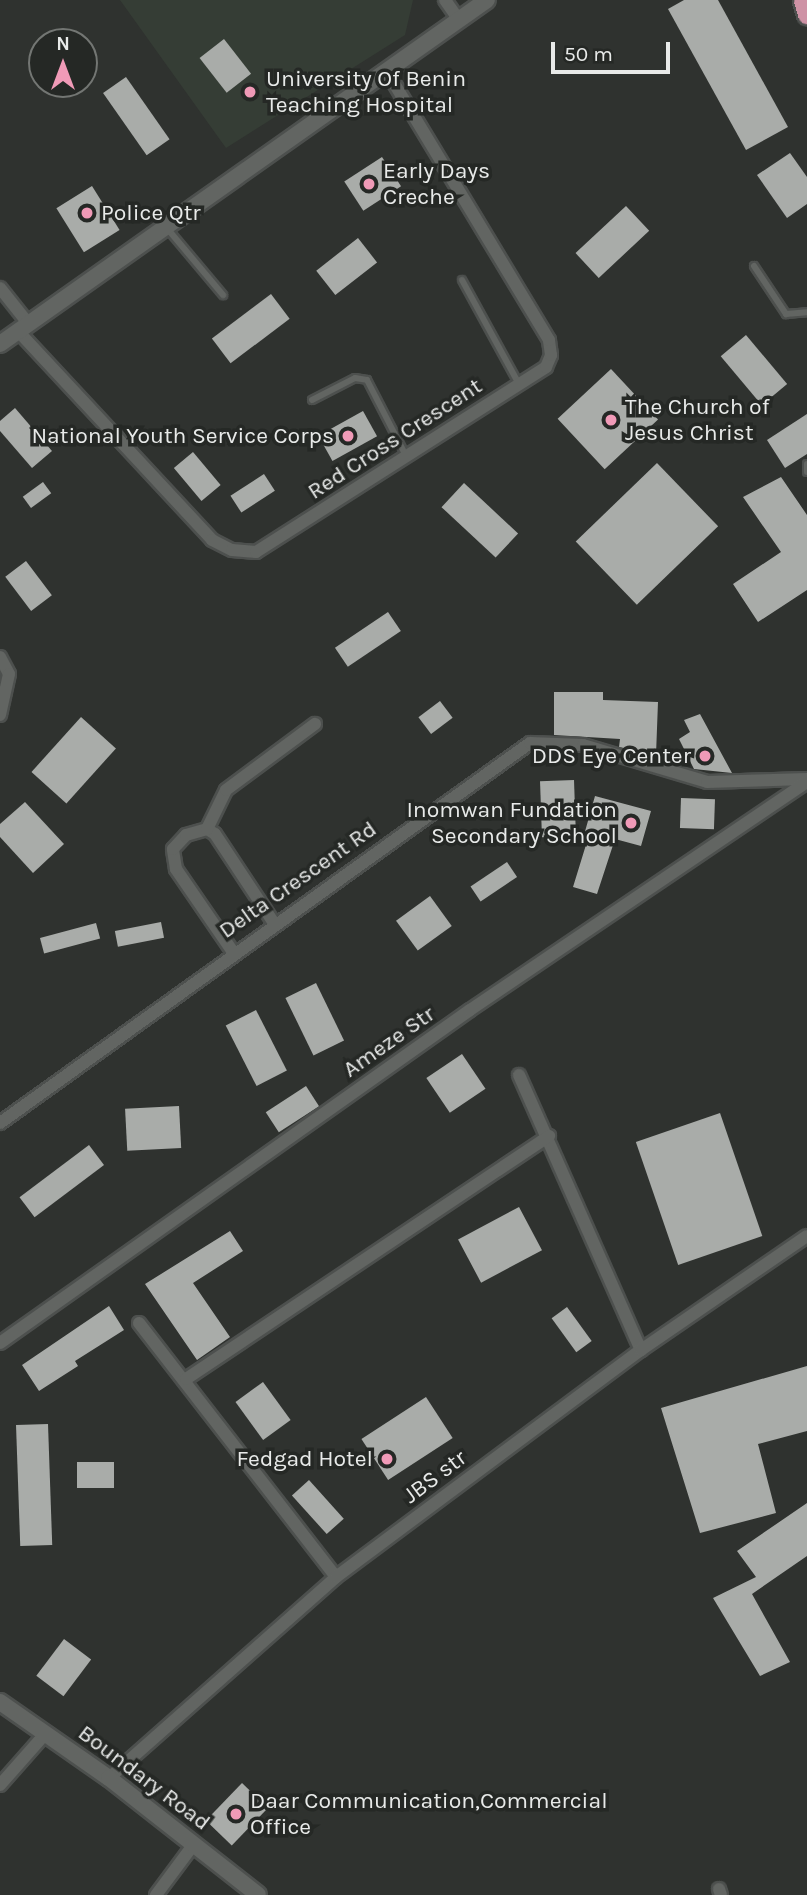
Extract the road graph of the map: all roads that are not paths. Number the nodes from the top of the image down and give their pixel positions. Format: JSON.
{"nodes":[{"id":1,"x":446,"y":0,"type":"edge"},
{"id":2,"x":487,"y":0,"type":"edge"},
{"id":3,"x":803,"y":0,"type":"edge"},
{"id":4,"x":807,"y":13,"type":"edge"},
{"id":5,"x":459,"y":20,"type":"junction"},
{"id":6,"x":386,"y":70,"type":"junction"},
{"id":7,"x":165,"y":226,"type":"junction"},
{"id":8,"x":754,"y":266,"type":"dead end"},
{"id":9,"x":462,"y":281,"type":"dead end"},
{"id":10,"x":0,"y":288,"type":"edge"},
{"id":11,"x":223,"y":295,"type":"dead end"},
{"id":12,"x":807,"y":312,"type":"edge"},
{"id":13,"x":23,"y":326,"type":"junction"},
{"id":14,"x":0,"y":344,"type":"edge"},
{"id":15,"x":519,"y":384,"type":"junction"},
{"id":16,"x":312,"y":400,"type":"dead end"},
{"id":17,"x":406,"y":456,"type":"junction"},
{"id":18,"x":807,"y":464,"type":"edge"},
{"id":19,"x":807,"y":472,"type":"edge"},
{"id":20,"x":0,"y":657,"type":"edge"},
{"id":21,"x":0,"y":715,"type":"edge"},
{"id":22,"x":316,"y":724,"type":"dead end"},
{"id":23,"x":807,"y":781,"type":"edge"},
{"id":24,"x":211,"y":831,"type":"junction"},
{"id":25,"x":274,"y":923,"type":"junction"},
{"id":26,"x":233,"y":952,"type":"junction"},
{"id":27,"x":519,"y":1075,"type":"dead end"},
{"id":28,"x":0,"y":1123,"type":"edge"},
{"id":29,"x":549,"y":1136,"type":"junction"},
{"id":30,"x":807,"y":1236,"type":"edge"},
{"id":31,"x":139,"y":1323,"type":"dead end"},
{"id":32,"x":0,"y":1343,"type":"edge"},
{"id":33,"x":641,"y":1350,"type":"junction"},
{"id":34,"x":186,"y":1379,"type":"junction"},
{"id":35,"x":336,"y":1577,"type":"junction"},
{"id":36,"x":0,"y":1702,"type":"edge"},
{"id":37,"x":46,"y":1733,"type":"junction"},
{"id":38,"x":109,"y":1778,"type":"junction"},
{"id":39,"x":0,"y":1785,"type":"edge"},
{"id":40,"x":194,"y":1844,"type":"junction"},
{"id":41,"x":156,"y":1895,"type":"edge"},
{"id":42,"x":258,"y":1895,"type":"edge"}],
"edges":[{"from":1,"to":5,"type":"street"},
{"from":2,"to":5,"type":"street"},
{"from":3,"to":4,"type":"highway"},
{"from":5,"to":6,"type":"street"},
{"from":6,"to":7,"type":"street"},
{"from":6,"to":15,"type":"street","name":"Red Cross Crescent"},
{"from":7,"to":11,"type":"lane"},
{"from":7,"to":13,"type":"street"},
{"from":8,"to":12,"type":"lane"},
{"from":9,"to":15,"type":"lane"},
{"from":10,"to":13,"type":"street","name":"Red Cross Crescent"},
{"from":13,"to":14,"type":"street"},
{"from":13,"to":17,"type":"street","name":"Red Cross Crescent"},
{"from":15,"to":17,"type":"street","name":"Red Cross Crescent"},
{"from":16,"to":17,"type":"lane"},
{"from":18,"to":19,"type":"lane"},
{"from":20,"to":21,"type":"street"},
{"from":22,"to":24,"type":"street"},
{"from":23,"to":25,"type":"street","name":"Delta Crescent Rd"},
{"from":23,"to":32,"type":"street","name":"Ameze Str"},
{"from":24,"to":25,"type":"street"},
{"from":24,"to":26,"type":"street"},
{"from":25,"to":26,"type":"street","name":"Delta Crescent Rd"},
{"from":26,"to":28,"type":"street","name":"Delta Crescent Rd"},
{"from":27,"to":29,"type":"street"},
{"from":29,"to":33,"type":"street"},
{"from":29,"to":34,"type":"street"},
{"from":30,"to":33,"type":"street","name":"JBS str"},
{"from":31,"to":34,"type":"street"},
{"from":33,"to":35,"type":"street","name":"JBS str"},
{"from":34,"to":35,"type":"street"},
{"from":35,"to":38,"type":"street","name":"JBS str"},
{"from":36,"to":37,"type":"street","name":"Boundary Road"},
{"from":37,"to":38,"type":"street","name":"Boundary Road"},
{"from":37,"to":39,"type":"street"},
{"from":38,"to":40,"type":"street","name":"Boundary Road"},
{"from":40,"to":41,"type":"street"},
{"from":40,"to":42,"type":"street","name":"Boundary Road"}]}
